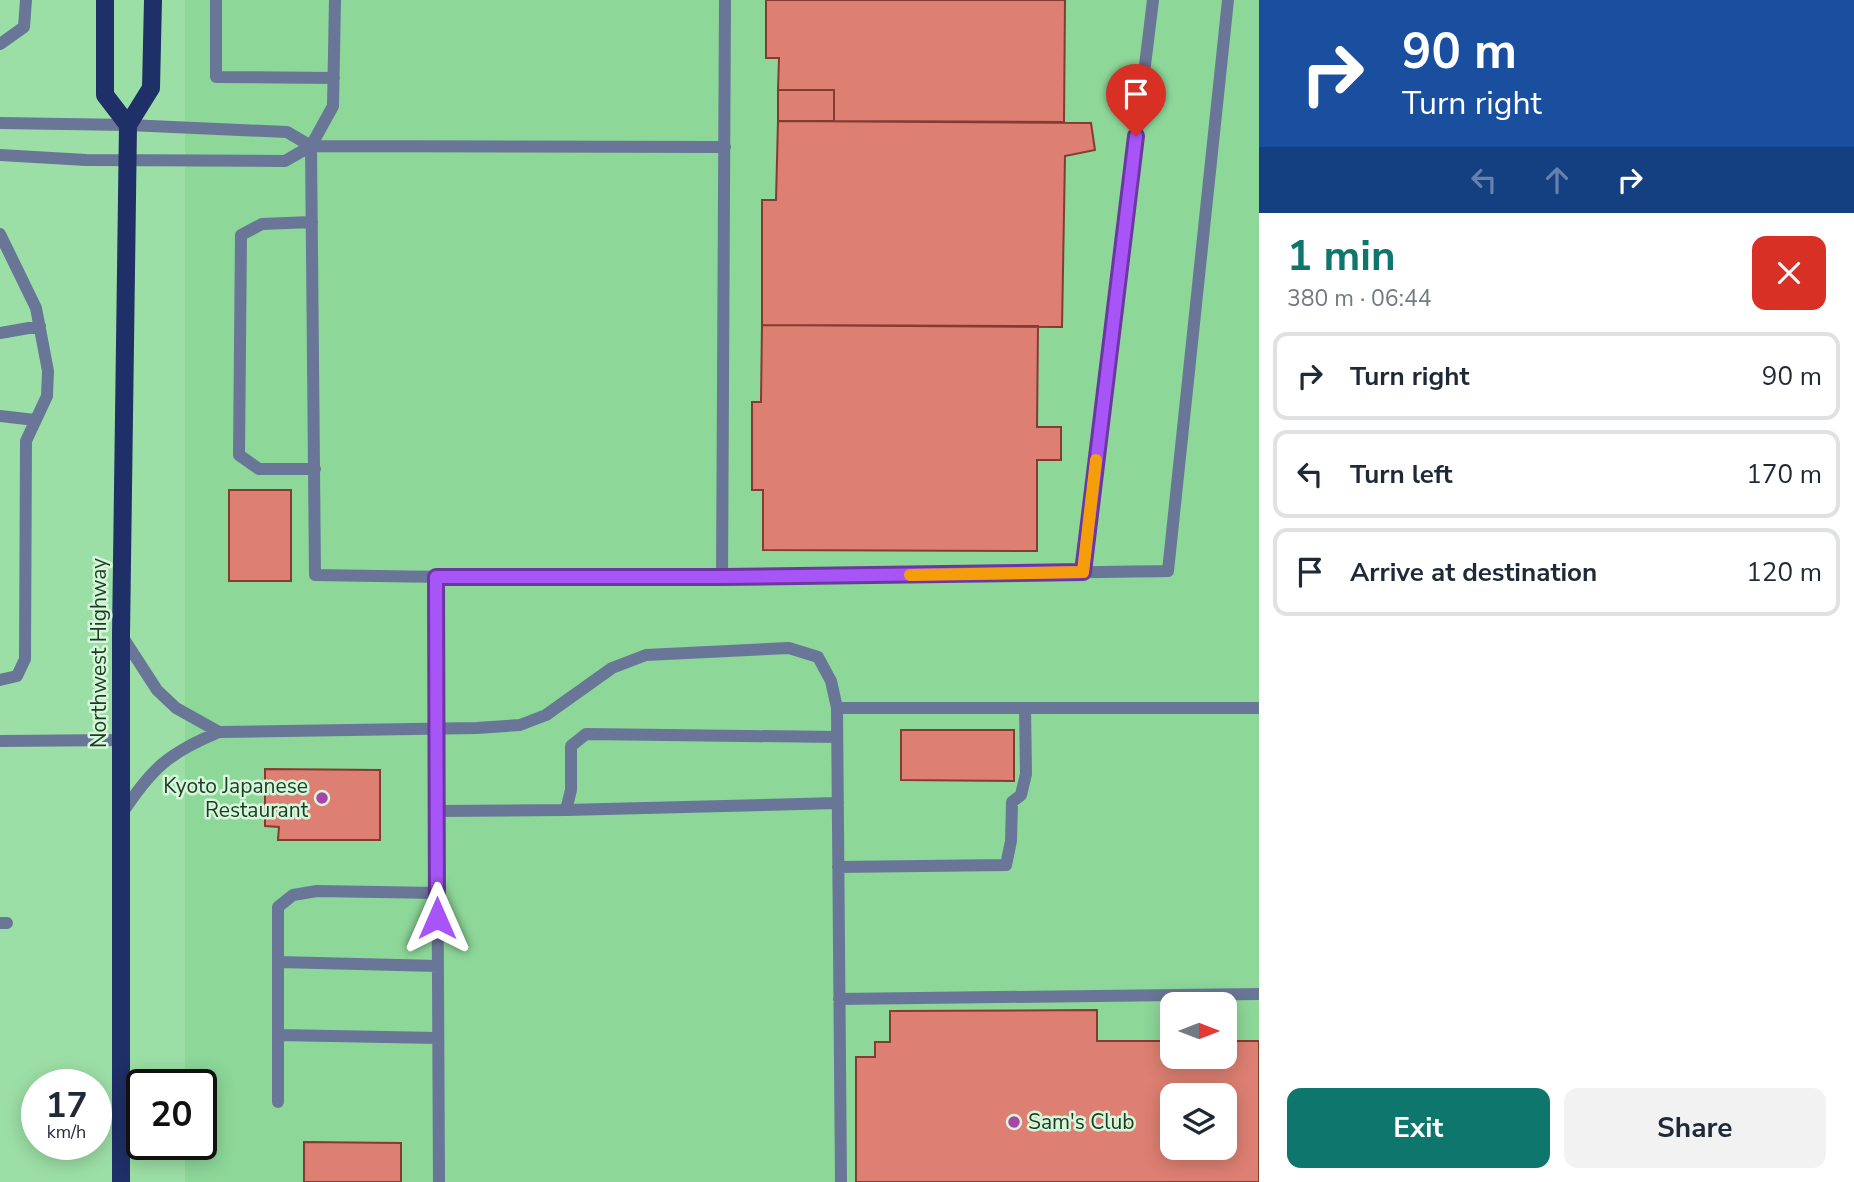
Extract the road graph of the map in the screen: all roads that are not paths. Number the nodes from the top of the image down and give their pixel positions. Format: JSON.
{"nodes":[{"id":1,"x":26,"y":0,"type":"edge"},
{"id":2,"x":105,"y":0,"type":"edge"},
{"id":3,"x":153,"y":0,"type":"edge"},
{"id":4,"x":216,"y":0,"type":"edge"},
{"id":5,"x":335,"y":0,"type":"edge"},
{"id":6,"x":726,"y":0,"type":"edge"},
{"id":7,"x":1153,"y":0,"type":"edge"},
{"id":8,"x":1228,"y":0,"type":"edge"},
{"id":9,"x":0,"y":44,"type":"edge"},
{"id":10,"x":334,"y":78,"type":"junction"},
{"id":11,"x":0,"y":123,"type":"edge"},
{"id":12,"x":128,"y":124,"type":"junction"},
{"id":13,"x":311,"y":146,"type":"junction"},
{"id":14,"x":725,"y":147,"type":"junction"},
{"id":15,"x":0,"y":155,"type":"edge"},
{"id":16,"x":128,"y":160,"type":"junction"},
{"id":17,"x":312,"y":222,"type":"junction"},
{"id":18,"x":0,"y":234,"type":"edge"},
{"id":19,"x":40,"y":326,"type":"junction"},
{"id":20,"x":0,"y":333,"type":"edge"},
{"id":21,"x":0,"y":416,"type":"edge"},
{"id":22,"x":35,"y":420,"type":"junction"},
{"id":23,"x":315,"y":469,"type":"junction"},
{"id":24,"x":1083,"y":572,"type":"junction"},
{"id":25,"x":436,"y":577,"type":"junction"},
{"id":26,"x":722,"y":577,"type":"junction"},
{"id":27,"x":121,"y":635,"type":"junction"},
{"id":28,"x":0,"y":680,"type":"edge"},
{"id":29,"x":837,"y":708,"type":"junction"},
{"id":30,"x":1025,"y":708,"type":"junction"},
{"id":31,"x":1259,"y":708,"type":"edge"},
{"id":32,"x":436,"y":728,"type":"junction"},
{"id":33,"x":219,"y":732,"type":"junction"},
{"id":34,"x":837,"y":737,"type":"junction"},
{"id":35,"x":121,"y":740,"type":"junction"},
{"id":36,"x":0,"y":741,"type":"edge"},
{"id":37,"x":838,"y":803,"type":"junction"},
{"id":38,"x":566,"y":810,"type":"junction"},
{"id":39,"x":436,"y":811,"type":"junction"},
{"id":40,"x":121,"y":815,"type":"junction"},
{"id":41,"x":838,"y":867,"type":"junction"},
{"id":42,"x":437,"y":893,"type":"junction"},
{"id":43,"x":278,"y":962,"type":"junction"},
{"id":44,"x":438,"y":966,"type":"junction"},
{"id":45,"x":1259,"y":994,"type":"edge"},
{"id":46,"x":839,"y":999,"type":"junction"},
{"id":47,"x":278,"y":1035,"type":"junction"},
{"id":48,"x":438,"y":1038,"type":"junction"},
{"id":49,"x":278,"y":1102,"type":"dead end"},
{"id":50,"x":121,"y":1182,"type":"edge"},
{"id":51,"x":439,"y":1182,"type":"edge"},
{"id":52,"x":841,"y":1182,"type":"edge"}],
"edges":[{"from":1,"to":9,"type":"lane"},
{"from":2,"to":12,"type":"main road"},
{"from":3,"to":12,"type":"main road"},
{"from":4,"to":10,"type":"lane"},
{"from":5,"to":10,"type":"lane"},
{"from":6,"to":14,"type":"lane"},
{"from":7,"to":24,"type":"lane"},
{"from":8,"to":24,"type":"lane"},
{"from":10,"to":13,"type":"lane"},
{"from":11,"to":12,"type":"lane"},
{"from":12,"to":13,"type":"lane"},
{"from":12,"to":16,"type":"main road","name":"Northwest Highway"},
{"from":13,"to":14,"type":"lane"},
{"from":13,"to":16,"type":"lane"},
{"from":13,"to":17,"type":"lane"},
{"from":14,"to":26,"type":"lane"},
{"from":15,"to":16,"type":"lane"},
{"from":16,"to":27,"type":"main road","name":"Northwest Highway"},
{"from":17,"to":23,"type":"lane"},
{"from":17,"to":23,"type":"lane"},
{"from":18,"to":19,"type":"lane"},
{"from":19,"to":20,"type":"lane"},
{"from":19,"to":22,"type":"lane"},
{"from":21,"to":22,"type":"lane"},
{"from":22,"to":28,"type":"lane"},
{"from":23,"to":25,"type":"lane"},
{"from":24,"to":26,"type":"lane"},
{"from":25,"to":26,"type":"lane"},
{"from":25,"to":32,"type":"lane"},
{"from":27,"to":33,"type":"lane"},
{"from":27,"to":35,"type":"main road","name":"Northwest Highway"},
{"from":29,"to":30,"type":"lane"},
{"from":29,"to":32,"type":"lane"},
{"from":29,"to":34,"type":"lane"},
{"from":30,"to":31,"type":"lane"},
{"from":30,"to":41,"type":"lane"},
{"from":32,"to":33,"type":"lane"},
{"from":32,"to":39,"type":"lane"},
{"from":33,"to":40,"type":"lane"},
{"from":34,"to":37,"type":"lane"},
{"from":34,"to":38,"type":"lane"},
{"from":35,"to":36,"type":"lane"},
{"from":35,"to":40,"type":"main road","name":"Northwest Highway"},
{"from":37,"to":38,"type":"lane"},
{"from":37,"to":41,"type":"lane"},
{"from":38,"to":39,"type":"lane"},
{"from":39,"to":42,"type":"lane"},
{"from":40,"to":50,"type":"main road","name":"Northwest Highway"},
{"from":41,"to":46,"type":"lane"},
{"from":42,"to":43,"type":"lane"},
{"from":42,"to":44,"type":"lane"},
{"from":43,"to":44,"type":"lane"},
{"from":43,"to":47,"type":"lane"},
{"from":44,"to":48,"type":"lane"},
{"from":45,"to":46,"type":"lane"},
{"from":46,"to":52,"type":"lane"},
{"from":47,"to":48,"type":"lane"},
{"from":47,"to":49,"type":"lane"},
{"from":48,"to":51,"type":"lane"}]}
